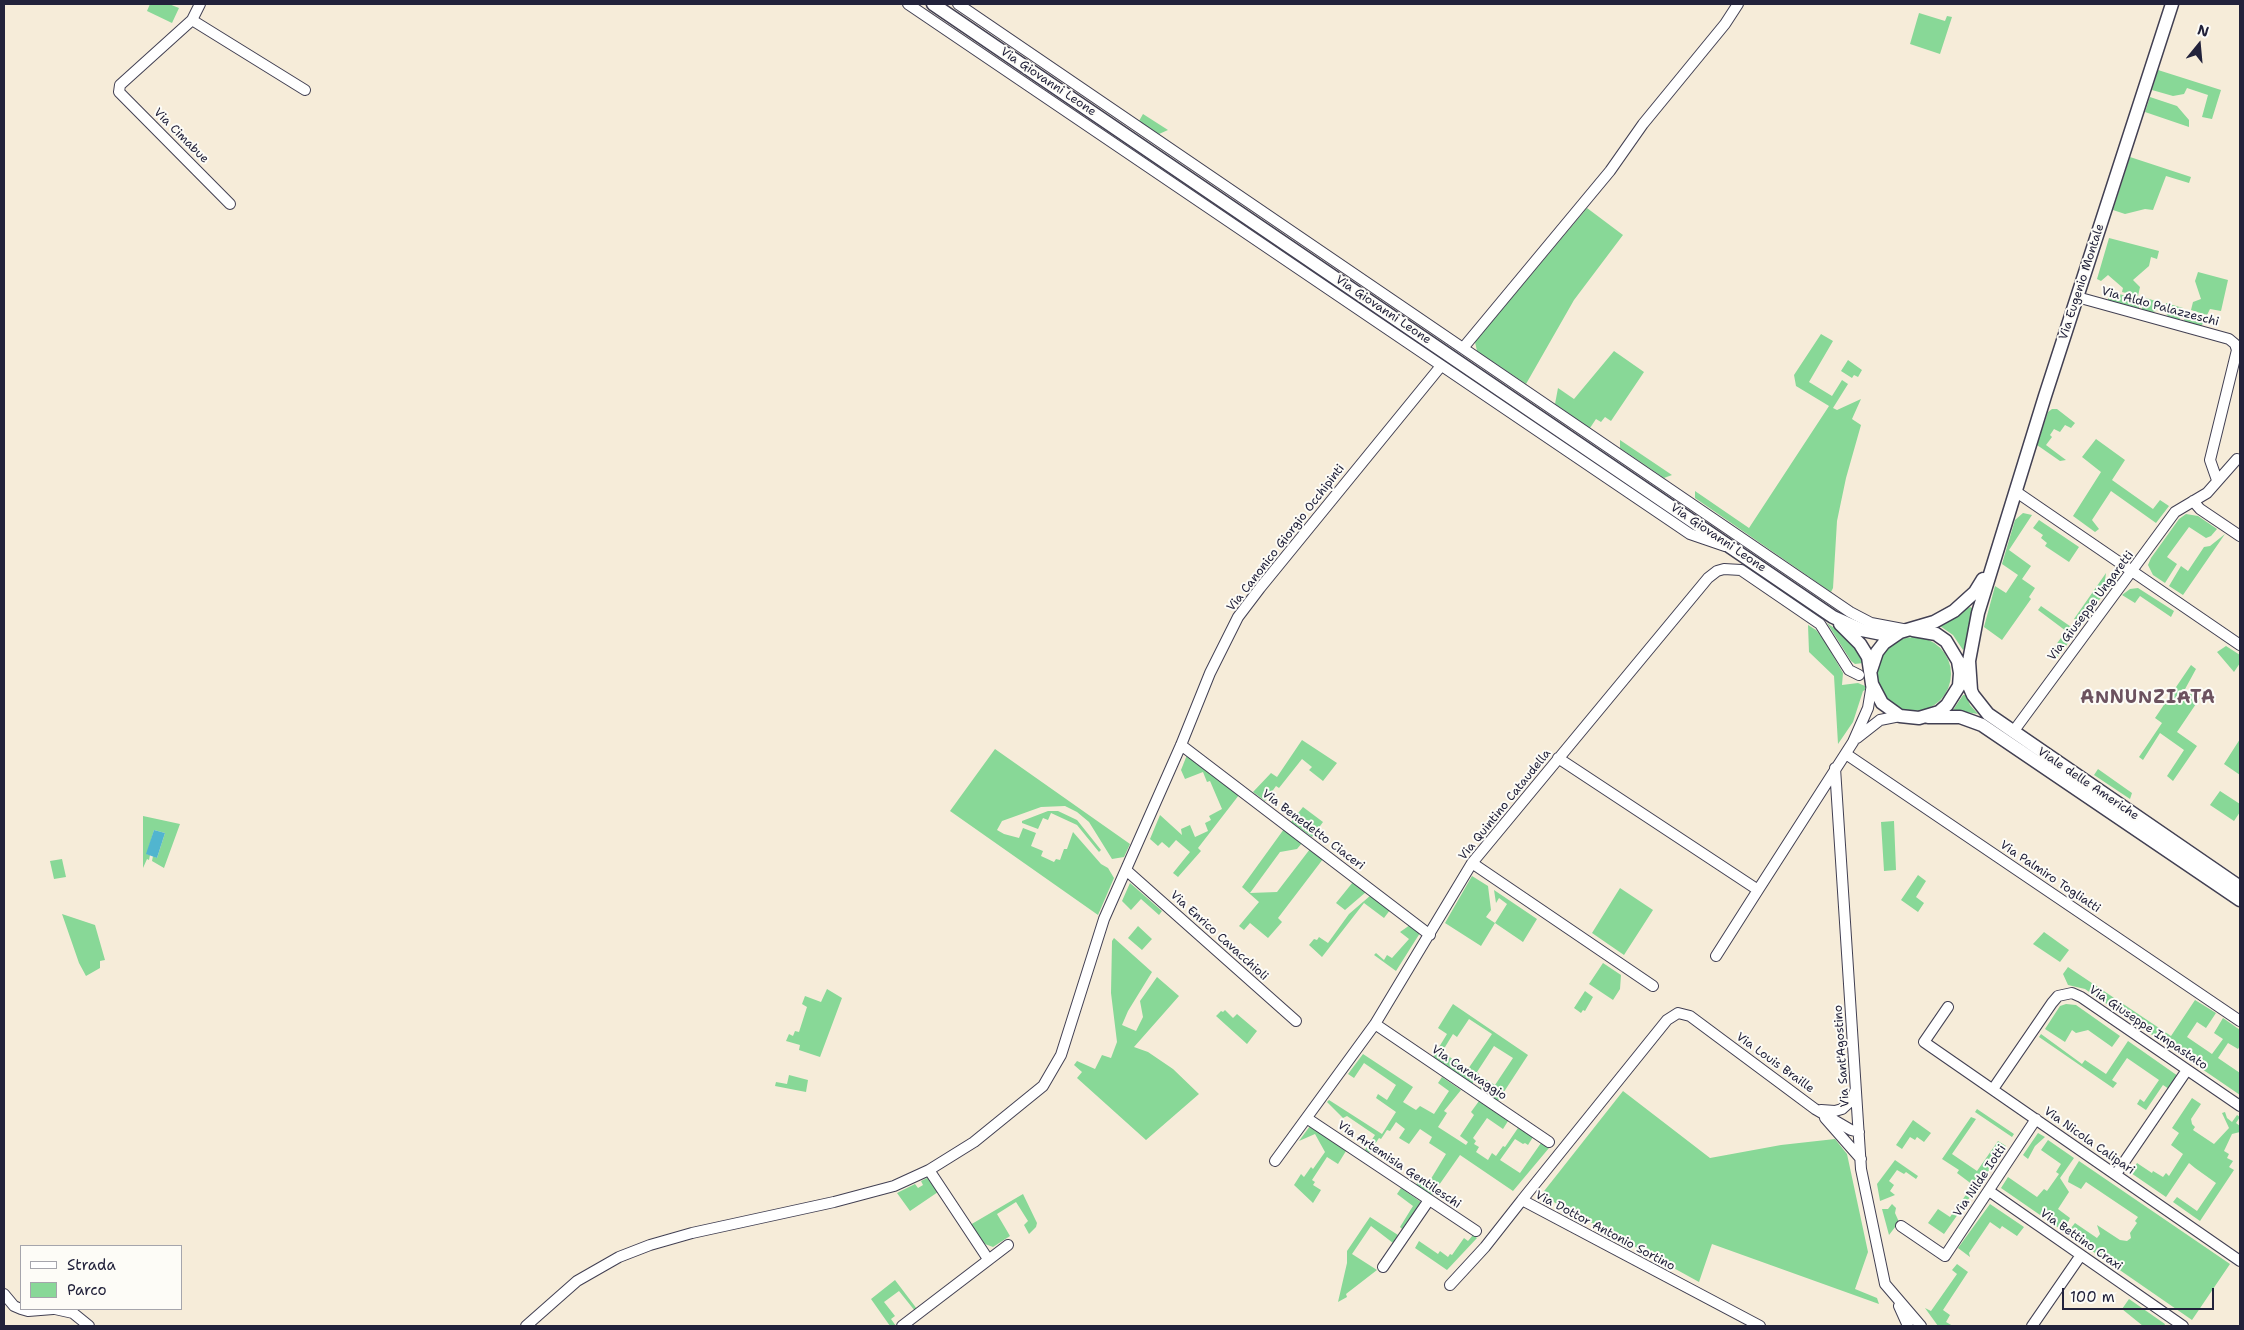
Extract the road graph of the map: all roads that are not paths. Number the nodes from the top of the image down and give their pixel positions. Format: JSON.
{"nodes":[{"id":1,"x":200,"y":4,"type":"edge"},
{"id":2,"x":908,"y":4,"type":"edge"},
{"id":3,"x":933,"y":4,"type":"edge"},
{"id":4,"x":958,"y":4,"type":"edge"},
{"id":5,"x":1738,"y":4,"type":"edge"},
{"id":6,"x":2172,"y":4,"type":"edge"},
{"id":7,"x":192,"y":20,"type":"junction"},
{"id":8,"x":305,"y":90,"type":"dead end"},
{"id":9,"x":230,"y":204,"type":"dead end"},
{"id":10,"x":2077,"y":297,"type":"junction"},
{"id":11,"x":1463,"y":348,"type":"junction"},
{"id":12,"x":1441,"y":366,"type":"junction"},
{"id":13,"x":2237,"y":459,"type":"dead end"},
{"id":14,"x":2217,"y":480,"type":"junction"},
{"id":15,"x":2015,"y":491,"type":"junction"},
{"id":16,"x":2193,"y":501,"type":"junction"},
{"id":17,"x":2240,"y":536,"type":"edge"},
{"id":18,"x":1733,"y":548,"type":"junction"},
{"id":19,"x":1993,"y":561,"type":"junction"},
{"id":20,"x":2132,"y":573,"type":"junction"},
{"id":21,"x":1833,"y":617,"type":"junction"},
{"id":22,"x":1911,"y":630,"type":"junction"},
{"id":23,"x":1892,"y":636,"type":"junction"},
{"id":24,"x":2240,"y":645,"type":"edge"},
{"id":25,"x":1964,"y":661,"type":"junction"},
{"id":26,"x":1964,"y":674,"type":"junction"},
{"id":27,"x":1867,"y":677,"type":"junction"},
{"id":28,"x":1958,"y":686,"type":"junction"},
{"id":29,"x":1971,"y":690,"type":"junction"},
{"id":30,"x":1900,"y":716,"type":"junction"},
{"id":31,"x":1928,"y":717,"type":"junction"},
{"id":32,"x":2013,"y":732,"type":"junction"},
{"id":33,"x":1853,"y":742,"type":"junction"},
{"id":34,"x":1182,"y":745,"type":"junction"},
{"id":35,"x":1846,"y":754,"type":"junction"},
{"id":36,"x":1558,"y":758,"type":"junction"},
{"id":37,"x":1835,"y":768,"type":"junction"},
{"id":38,"x":1472,"y":863,"type":"junction"},
{"id":39,"x":1126,"y":870,"type":"junction"},
{"id":40,"x":2240,"y":887,"type":"edge"},
{"id":41,"x":1758,"y":890,"type":"junction"},
{"id":42,"x":2240,"y":900,"type":"edge"},
{"id":43,"x":1430,"y":935,"type":"junction"},
{"id":44,"x":1716,"y":956,"type":"dead end"},
{"id":45,"x":1652,"y":986,"type":"dead end"},
{"id":46,"x":1948,"y":1007,"type":"dead end"},
{"id":47,"x":1678,"y":1013,"type":"joint"},
{"id":48,"x":1296,"y":1021,"type":"dead end"},
{"id":49,"x":2240,"y":1021,"type":"edge"},
{"id":50,"x":1375,"y":1024,"type":"junction"},
{"id":51,"x":2186,"y":1070,"type":"junction"},
{"id":52,"x":1856,"y":1085,"type":"junction"},
{"id":53,"x":1993,"y":1089,"type":"junction"},
{"id":54,"x":2240,"y":1106,"type":"edge"},
{"id":55,"x":1815,"y":1109,"type":"junction"},
{"id":56,"x":1308,"y":1118,"type":"junction"},
{"id":57,"x":2036,"y":1120,"type":"junction"},
{"id":58,"x":1859,"y":1132,"type":"junction"},
{"id":59,"x":1549,"y":1142,"type":"dead end"},
{"id":60,"x":1861,"y":1159,"type":"junction"},
{"id":61,"x":1275,"y":1161,"type":"dead end"},
{"id":62,"x":929,"y":1170,"type":"junction"},
{"id":63,"x":2116,"y":1174,"type":"junction"},
{"id":64,"x":1989,"y":1190,"type":"junction"},
{"id":65,"x":1429,"y":1200,"type":"junction"},
{"id":66,"x":1522,"y":1200,"type":"junction"},
{"id":67,"x":1901,"y":1226,"type":"dead end"},
{"id":68,"x":1476,"y":1231,"type":"dead end"},
{"id":69,"x":1008,"y":1244,"type":"dead end"},
{"id":70,"x":2081,"y":1255,"type":"junction"},
{"id":71,"x":2239,"y":1258,"type":"edge"},
{"id":72,"x":988,"y":1259,"type":"junction"},
{"id":73,"x":1383,"y":1267,"type":"dead end"},
{"id":74,"x":1450,"y":1285,"type":"dead end"},
{"id":75,"x":4,"y":1294,"type":"edge"},
{"id":76,"x":1896,"y":1298,"type":"junction"},
{"id":77,"x":20,"y":1309,"type":"edge"},
{"id":78,"x":24,"y":1310,"type":"edge"},
{"id":79,"x":41,"y":1310,"type":"edge"},
{"id":80,"x":59,"y":1310,"type":"edge"},
{"id":81,"x":2180,"y":1325,"type":"edge"},
{"id":82,"x":89,"y":1326,"type":"edge"},
{"id":83,"x":526,"y":1326,"type":"edge"},
{"id":84,"x":902,"y":1326,"type":"edge"},
{"id":85,"x":1760,"y":1326,"type":"edge"},
{"id":86,"x":1908,"y":1326,"type":"edge"},
{"id":87,"x":1921,"y":1326,"type":"edge"},
{"id":88,"x":2032,"y":1326,"type":"edge"}],
"edges":[{"from":1,"to":7,"type":"street"},
{"from":2,"to":12,"type":"street"},
{"from":3,"to":18,"type":"main road","name":"Via Giovanni Leone"},
{"from":4,"to":11,"type":"street"},
{"from":5,"to":11,"type":"street"},
{"from":6,"to":10,"type":"main road","name":"Via Eugenio Montale"},
{"from":7,"to":8,"type":"street"},
{"from":7,"to":9,"type":"street","name":"Via Cimabue"},
{"from":10,"to":14,"type":"street","name":"Via Aldo Palazzeschi"},
{"from":10,"to":15,"type":"main road","name":"Via Eugenio Montale"},
{"from":11,"to":22,"type":"street"},
{"from":12,"to":18,"type":"street"},
{"from":12,"to":34,"type":"street","name":"Via Canonico Giorgio Occhipinti"},
{"from":13,"to":14,"type":"street","name":"Via Giuseppe Ungaretti"},
{"from":14,"to":16,"type":"street","name":"Via Giuseppe Ungaretti"},
{"from":15,"to":19,"type":"main road","name":"Via Eugenio Montale"},
{"from":15,"to":20,"type":"street"},
{"from":16,"to":17,"type":"street"},
{"from":16,"to":20,"type":"street","name":"Via Giuseppe Ungaretti"},
{"from":18,"to":21,"type":"main road","name":"Via Giovanni Leone"},
{"from":19,"to":22,"type":"main road"},
{"from":19,"to":25,"type":"main road"},
{"from":20,"to":24,"type":"street"},
{"from":20,"to":32,"type":"street","name":"Via Giuseppe Ungaretti"},
{"from":21,"to":23,"type":"main road"},
{"from":21,"to":27,"type":"main road"},
{"from":22,"to":23,"type":"main road"},
{"from":22,"to":25,"type":"main road"},
{"from":23,"to":27,"type":"main road"},
{"from":25,"to":26,"type":"main road","name":"Viale delle Americhe"},
{"from":25,"to":28,"type":"main road"},
{"from":25,"to":29,"type":"main road"},
{"from":26,"to":28,"type":"main road"},
{"from":26,"to":29,"type":"main road","name":"Viale delle Americhe"},
{"from":27,"to":30,"type":"main road"},
{"from":27,"to":33,"type":"street"},
{"from":27,"to":36,"type":"street","name":"Via Quintino Cataudella"},
{"from":28,"to":31,"type":"main road"},
{"from":29,"to":32,"type":"main road","name":"Viale delle Americhe"},
{"from":30,"to":31,"type":"main road"},
{"from":30,"to":33,"type":"street"},
{"from":31,"to":42,"type":"main road","name":"Viale delle Americhe"},
{"from":32,"to":40,"type":"main road","name":"Viale delle Americhe"},
{"from":33,"to":35,"type":"street"},
{"from":34,"to":39,"type":"street","name":"Via Canonico Giorgio Occhipinti"},
{"from":34,"to":43,"type":"street","name":"Via Benedetto Ciaceri"},
{"from":35,"to":37,"type":"street"},
{"from":35,"to":49,"type":"street","name":"Via Palmiro Togliatti"},
{"from":36,"to":38,"type":"street","name":"Via Quintino Cataudella"},
{"from":36,"to":41,"type":"street"},
{"from":37,"to":41,"type":"street"},
{"from":37,"to":52,"type":"street","name":"Via Sant'Agostino"},
{"from":38,"to":43,"type":"street","name":"Via Quintino Cataudella"},
{"from":38,"to":45,"type":"street"},
{"from":39,"to":48,"type":"street","name":"Via Enrico Cavacchioli"},
{"from":39,"to":62,"type":"street","name":"Via Canonico Giorgio Occhipinti"},
{"from":41,"to":44,"type":"street"},
{"from":43,"to":50,"type":"street","name":"Via Quintino Cataudella"},
{"from":46,"to":53,"type":"street","name":"Via Nicola Calipari"},
{"from":47,"to":55,"type":"street","name":"Via Louis Braille"},
{"from":47,"to":66,"type":"street","name":"Via Dottor Antonio Sortino"},
{"from":50,"to":56,"type":"street","name":"Via Quintino Cataudella"},
{"from":50,"to":59,"type":"street","name":"Via Caravaggio"},
{"from":51,"to":53,"type":"street","name":"Via Giuseppe Impastato"},
{"from":51,"to":54,"type":"street","name":"Via Giuseppe Impastato"},
{"from":51,"to":63,"type":"street"},
{"from":52,"to":55,"type":"street"},
{"from":52,"to":58,"type":"street","name":"Via Sant'Agostino"},
{"from":53,"to":57,"type":"street","name":"Via Nicola Calipari"},
{"from":55,"to":58,"type":"street","name":"Via Louis Braille"},
{"from":55,"to":60,"type":"street"},
{"from":56,"to":61,"type":"street","name":"Via Quintino Cataudella"},
{"from":56,"to":65,"type":"street","name":"Via Artemisia Gentileschi"},
{"from":57,"to":63,"type":"street","name":"Via Nicola Calipari"},
{"from":57,"to":64,"type":"street","name":"Via Nilde Iotti"},
{"from":58,"to":60,"type":"street","name":"Via Sant'Agostino"},
{"from":60,"to":76,"type":"street","name":"Via Sant'Agostino"},
{"from":62,"to":72,"type":"street"},
{"from":62,"to":83,"type":"street","name":"Via Canonico Giorgio Occhipinti"},
{"from":63,"to":71,"type":"street","name":"Via Nicola Calipari"},
{"from":64,"to":67,"type":"street","name":"Via Nilde Iotti"},
{"from":64,"to":70,"type":"street","name":"Via Bettino Craxi"},
{"from":65,"to":68,"type":"street","name":"Via Artemisia Gentileschi"},
{"from":65,"to":73,"type":"street"},
{"from":66,"to":74,"type":"street"},
{"from":66,"to":85,"type":"street","name":"Via Dottor Antonio Sortino"},
{"from":69,"to":72,"type":"street"},
{"from":70,"to":81,"type":"street","name":"Via Bettino Craxi"},
{"from":70,"to":88,"type":"street"},
{"from":72,"to":84,"type":"street"},
{"from":75,"to":77,"type":"street"},
{"from":76,"to":86,"type":"street"},
{"from":76,"to":87,"type":"street","name":"Via Sant'Agostino"},
{"from":78,"to":79,"type":"street"},
{"from":80,"to":82,"type":"street"}]}
